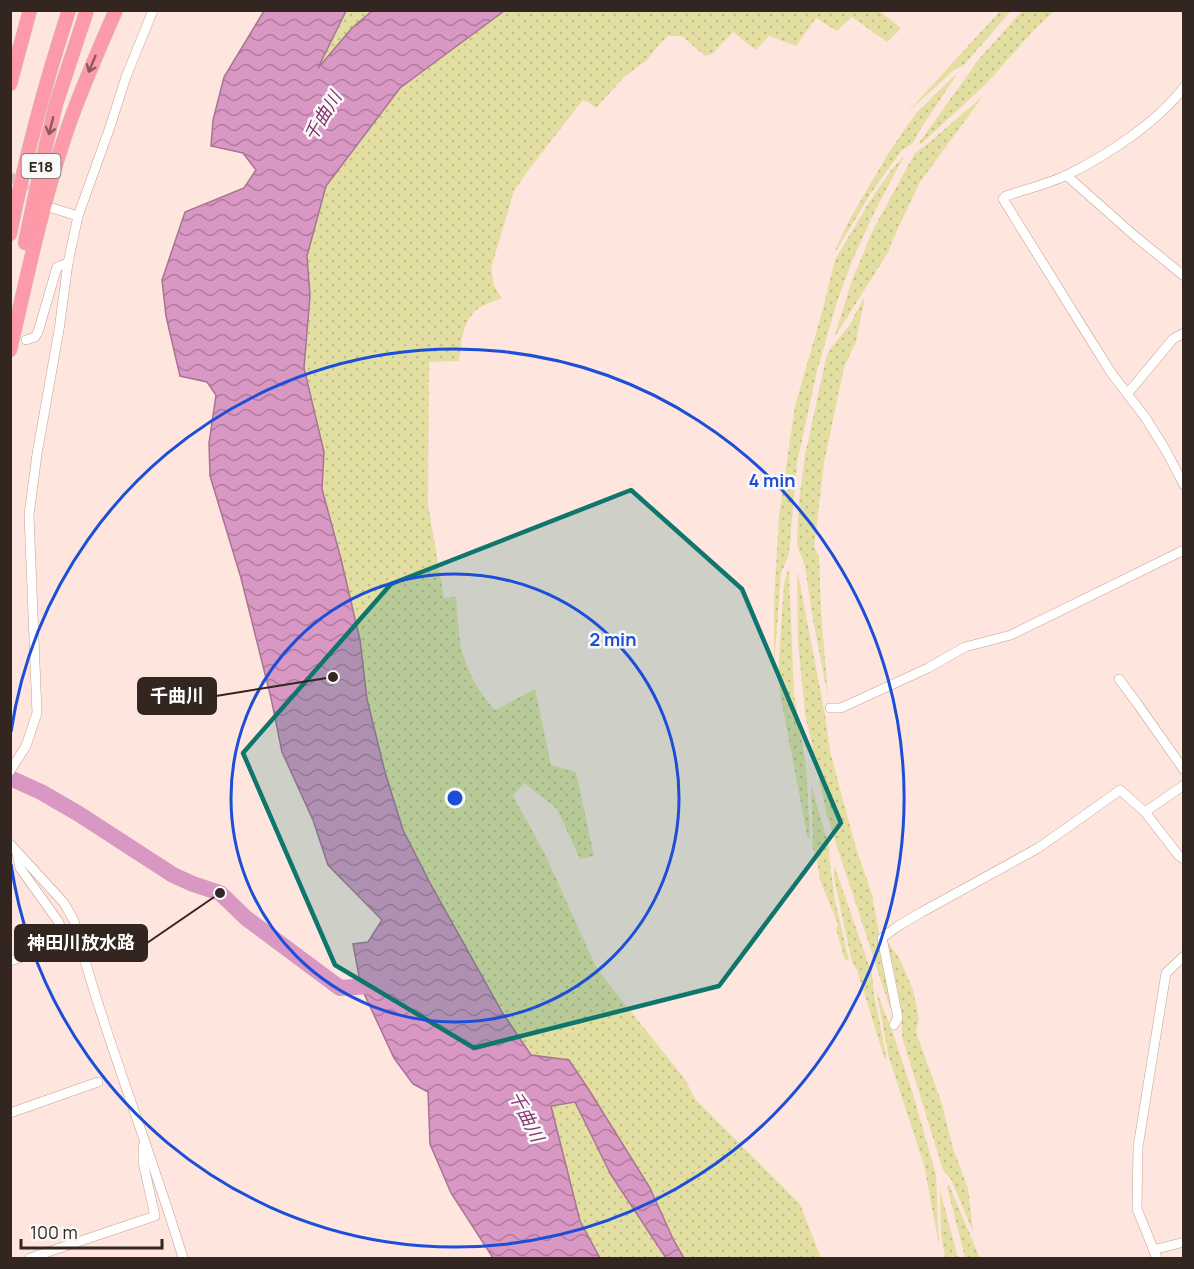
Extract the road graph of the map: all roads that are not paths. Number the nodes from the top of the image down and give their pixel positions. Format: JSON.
{"nodes":[{"id":1,"x":30,"y":10,"type":"edge"},
{"id":2,"x":69,"y":10,"type":"edge"},
{"id":3,"x":87,"y":10,"type":"edge"},
{"id":4,"x":116,"y":10,"type":"edge"},
{"id":5,"x":153,"y":10,"type":"edge"},
{"id":6,"x":10,"y":84,"type":"edge"},
{"id":7,"x":1184,"y":87,"type":"edge"},
{"id":8,"x":1066,"y":175,"type":"junction"},
{"id":9,"x":52,"y":208,"type":"dead end"},
{"id":10,"x":78,"y":216,"type":"junction"},
{"id":11,"x":10,"y":234,"type":"edge"},
{"id":12,"x":68,"y":263,"type":"junction"},
{"id":13,"x":1184,"y":276,"type":"edge"},
{"id":14,"x":10,"y":326,"type":"edge"},
{"id":15,"x":1184,"y":333,"type":"edge"},
{"id":16,"x":26,"y":340,"type":"dead end"},
{"id":17,"x":10,"y":350,"type":"edge"},
{"id":18,"x":1128,"y":393,"type":"junction"},
{"id":19,"x":1184,"y":485,"type":"edge"},
{"id":20,"x":1184,"y":550,"type":"edge"},
{"id":21,"x":1119,"y":679,"type":"dead end"},
{"id":22,"x":830,"y":708,"type":"dead end"},
{"id":23,"x":10,"y":771,"type":"edge"},
{"id":24,"x":1184,"y":771,"type":"edge"},
{"id":25,"x":1184,"y":785,"type":"edge"},
{"id":26,"x":1145,"y":812,"type":"junction"},
{"id":27,"x":13,"y":847,"type":"edge"},
{"id":28,"x":1184,"y":859,"type":"edge"},
{"id":29,"x":1184,"y":956,"type":"edge"},
{"id":30,"x":10,"y":961,"type":"edge"},
{"id":31,"x":894,"y":1025,"type":"dead end"},
{"id":32,"x":98,"y":1082,"type":"dead end"},
{"id":33,"x":10,"y":1113,"type":"edge"},
{"id":34,"x":143,"y":1138,"type":"junction"},
{"id":35,"x":1184,"y":1242,"type":"edge"},
{"id":36,"x":1155,"y":1254,"type":"edge"},
{"id":37,"x":30,"y":1258,"type":"edge"},
{"id":38,"x":183,"y":1258,"type":"edge"}],
"edges":[{"from":1,"to":6,"type":"highway"},
{"from":2,"to":11,"type":"highway","number":"E18"},
{"from":3,"to":14,"type":"highway","number":"E18","one_way":true},
{"from":4,"to":17,"type":"highway","one_way":true},
{"from":5,"to":10,"type":"street"},
{"from":7,"to":8,"type":"street"},
{"from":8,"to":13,"type":"street"},
{"from":8,"to":18,"type":"street"},
{"from":9,"to":10,"type":"street"},
{"from":10,"to":12,"type":"street"},
{"from":12,"to":16,"type":"street"},
{"from":12,"to":23,"type":"street"},
{"from":15,"to":18,"type":"street"},
{"from":18,"to":19,"type":"street"},
{"from":20,"to":22,"type":"street"},
{"from":21,"to":24,"type":"street"},
{"from":25,"to":26,"type":"street"},
{"from":26,"to":28,"type":"street"},
{"from":26,"to":31,"type":"street"},
{"from":27,"to":30,"type":"street"},
{"from":27,"to":34,"type":"street"},
{"from":29,"to":36,"type":"street"},
{"from":32,"to":33,"type":"street"},
{"from":34,"to":37,"type":"street"},
{"from":34,"to":38,"type":"street"},
{"from":35,"to":36,"type":"street"}]}
